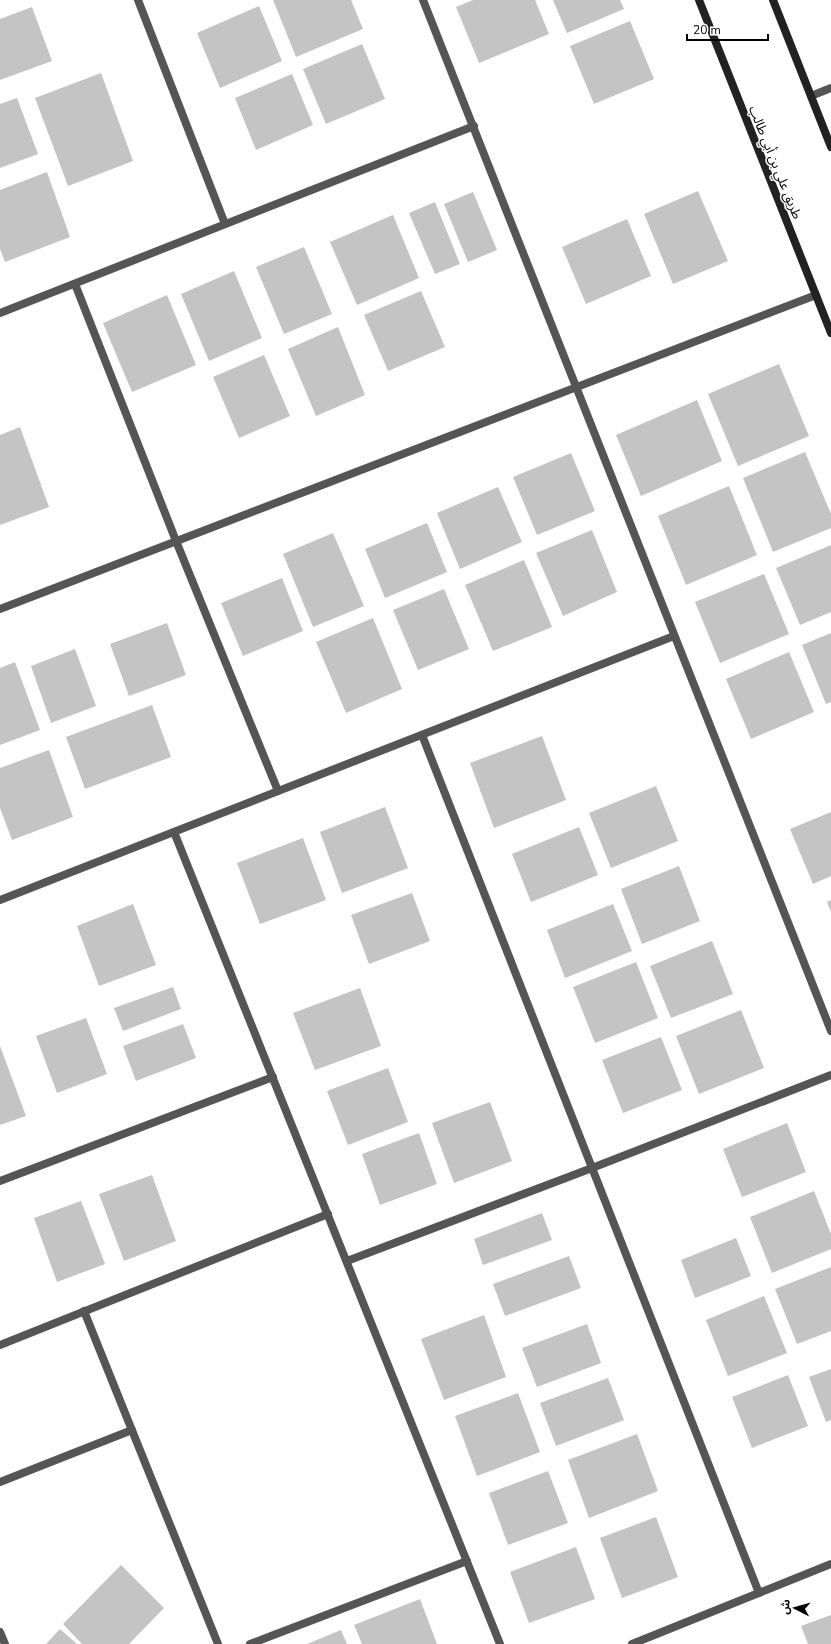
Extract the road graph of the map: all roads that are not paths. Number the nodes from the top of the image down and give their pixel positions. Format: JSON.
{"nodes":[{"id":1,"x":138,"y":0,"type":"edge"},
{"id":2,"x":423,"y":0,"type":"edge"},
{"id":3,"x":699,"y":0,"type":"edge"},
{"id":4,"x":773,"y":0,"type":"edge"},
{"id":5,"x":831,"y":88,"type":"edge"},
{"id":6,"x":811,"y":96,"type":"junction"},
{"id":7,"x":474,"y":126,"type":"junction"},
{"id":8,"x":831,"y":147,"type":"edge"},
{"id":9,"x":225,"y":224,"type":"junction"},
{"id":10,"x":75,"y":284,"type":"junction"},
{"id":11,"x":816,"y":295,"type":"junction"},
{"id":12,"x":0,"y":313,"type":"edge"},
{"id":13,"x":831,"y":333,"type":"edge"},
{"id":14,"x":576,"y":388,"type":"junction"},
{"id":15,"x":176,"y":541,"type":"junction"},
{"id":16,"x":0,"y":609,"type":"edge"},
{"id":17,"x":674,"y":636,"type":"junction"},
{"id":18,"x":422,"y":735,"type":"junction"},
{"id":19,"x":278,"y":791,"type":"junction"},
{"id":20,"x":174,"y":832,"type":"junction"},
{"id":21,"x":0,"y":900,"type":"edge"},
{"id":22,"x":831,"y":1031,"type":"edge"},
{"id":23,"x":831,"y":1075,"type":"edge"},
{"id":24,"x":273,"y":1077,"type":"junction"},
{"id":25,"x":592,"y":1168,"type":"junction"},
{"id":26,"x":0,"y":1181,"type":"edge"},
{"id":27,"x":328,"y":1214,"type":"junction"},
{"id":28,"x":347,"y":1262,"type":"junction"},
{"id":29,"x":84,"y":1311,"type":"junction"},
{"id":30,"x":0,"y":1345,"type":"edge"},
{"id":31,"x":132,"y":1430,"type":"junction"},
{"id":32,"x":0,"y":1482,"type":"edge"},
{"id":33,"x":467,"y":1561,"type":"junction"},
{"id":34,"x":831,"y":1564,"type":"edge"},
{"id":35,"x":759,"y":1593,"type":"junction"},
{"id":36,"x":0,"y":1632,"type":"edge"},
{"id":37,"x":5,"y":1644,"type":"edge"},
{"id":38,"x":218,"y":1644,"type":"edge"},
{"id":39,"x":250,"y":1644,"type":"edge"},
{"id":40,"x":500,"y":1644,"type":"edge"},
{"id":41,"x":632,"y":1644,"type":"edge"}],
"edges":[{"from":1,"to":9,"type":"street"},
{"from":2,"to":7,"type":"street"},
{"from":3,"to":11,"type":"main road","name":"طريق علي بن أبي طالب"},
{"from":4,"to":6,"type":"main road"},
{"from":5,"to":6,"type":"street"},
{"from":6,"to":8,"type":"main road"},
{"from":7,"to":9,"type":"street"},
{"from":7,"to":14,"type":"street"},
{"from":9,"to":10,"type":"street"},
{"from":10,"to":12,"type":"street"},
{"from":10,"to":15,"type":"street"},
{"from":11,"to":13,"type":"main road","name":"طريق علي بن أبي طالب"},
{"from":11,"to":14,"type":"street"},
{"from":14,"to":15,"type":"street"},
{"from":14,"to":17,"type":"street"},
{"from":15,"to":16,"type":"street"},
{"from":15,"to":19,"type":"street"},
{"from":17,"to":18,"type":"street"},
{"from":17,"to":22,"type":"street"},
{"from":18,"to":19,"type":"street"},
{"from":18,"to":25,"type":"street"},
{"from":19,"to":20,"type":"street"},
{"from":20,"to":21,"type":"street"},
{"from":20,"to":24,"type":"street"},
{"from":23,"to":25,"type":"street"},
{"from":24,"to":26,"type":"street"},
{"from":24,"to":27,"type":"street"},
{"from":25,"to":28,"type":"street"},
{"from":25,"to":35,"type":"street"},
{"from":27,"to":28,"type":"street"},
{"from":27,"to":29,"type":"street"},
{"from":28,"to":33,"type":"street"},
{"from":29,"to":30,"type":"street"},
{"from":29,"to":31,"type":"street"},
{"from":31,"to":32,"type":"street"},
{"from":31,"to":38,"type":"street"},
{"from":33,"to":39,"type":"street"},
{"from":33,"to":40,"type":"street"},
{"from":34,"to":35,"type":"street"},
{"from":35,"to":41,"type":"street"},
{"from":36,"to":37,"type":"street"}]}
